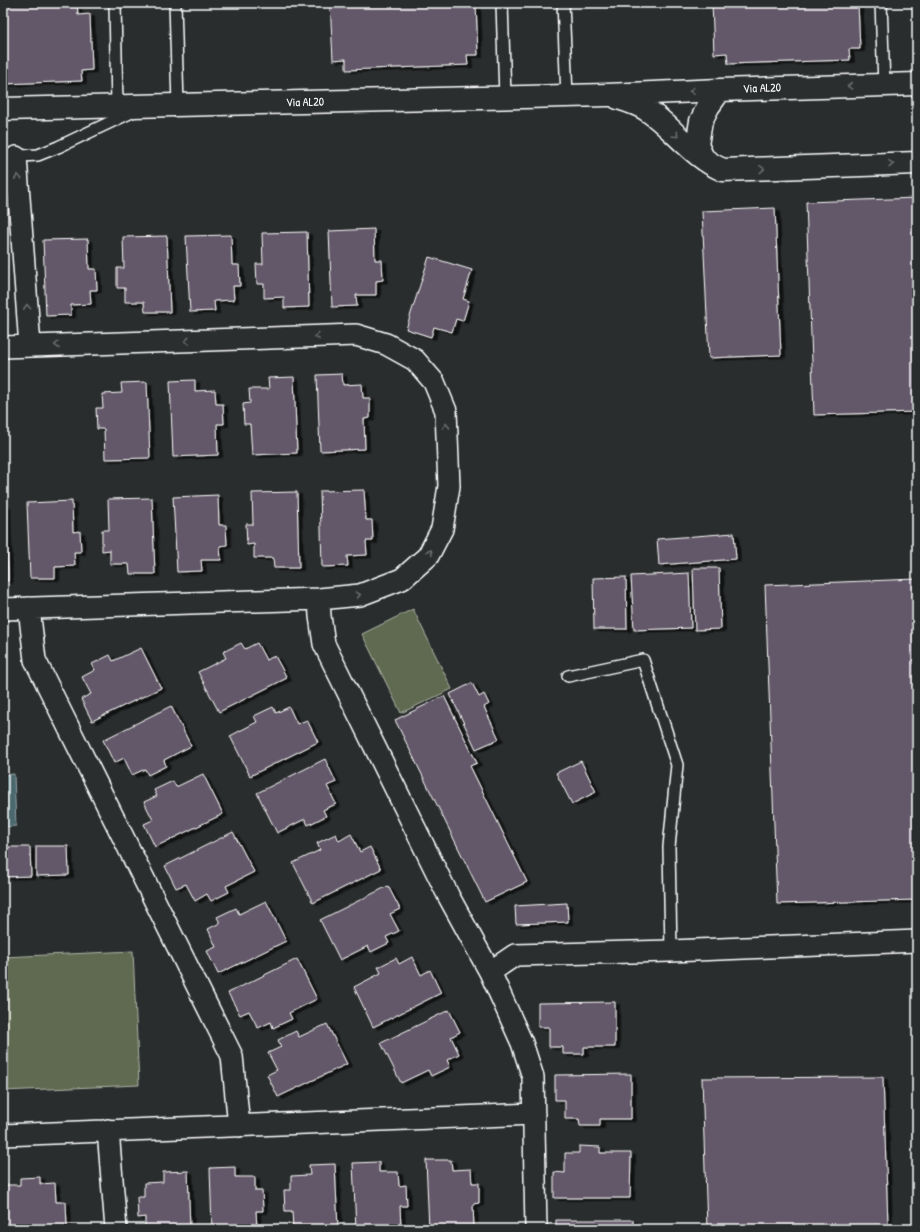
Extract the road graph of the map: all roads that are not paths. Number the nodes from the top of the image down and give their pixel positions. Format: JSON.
{"nodes":[{"id":1,"x":115,"y":3,"type":"edge"},
{"id":2,"x":175,"y":3,"type":"edge"},
{"id":3,"x":502,"y":3,"type":"edge"},
{"id":4,"x":563,"y":3,"type":"edge"},
{"id":5,"x":881,"y":3,"type":"edge"},
{"id":6,"x":917,"y":84,"type":"edge"},
{"id":7,"x":884,"y":85,"type":"junction"},
{"id":8,"x":720,"y":90,"type":"junction"},
{"id":9,"x":608,"y":95,"type":"junction"},
{"id":10,"x":567,"y":96,"type":"junction"},
{"id":11,"x":505,"y":97,"type":"junction"},
{"id":12,"x":178,"y":105,"type":"junction"},
{"id":13,"x":145,"y":106,"type":"junction"},
{"id":14,"x":117,"y":107,"type":"junction"},
{"id":15,"x":3,"y":109,"type":"edge"},
{"id":16,"x":10,"y":157,"type":"edge"},
{"id":17,"x":702,"y":158,"type":"junction"},
{"id":18,"x":917,"y":163,"type":"edge"},
{"id":19,"x":30,"y":346,"type":"junction"},
{"id":20,"x":3,"y":347,"type":"edge"},
{"id":21,"x":319,"y":599,"type":"junction"},
{"id":22,"x":29,"y":608,"type":"junction"},
{"id":23,"x":3,"y":609,"type":"edge"},
{"id":24,"x":568,"y":676,"type":"dead end"},
{"id":25,"x":917,"y":941,"type":"edge"},
{"id":26,"x":671,"y":951,"type":"junction"},
{"id":27,"x":490,"y":972,"type":"junction"},
{"id":28,"x":534,"y":1114,"type":"junction"},
{"id":29,"x":239,"y":1126,"type":"junction"},
{"id":30,"x":108,"y":1130,"type":"junction"},
{"id":31,"x":3,"y":1135,"type":"edge"},
{"id":32,"x":116,"y":1229,"type":"edge"},
{"id":33,"x":536,"y":1229,"type":"edge"}],
"edges":[{"from":1,"to":14,"type":"lane"},
{"from":2,"to":12,"type":"lane"},
{"from":3,"to":11,"type":"lane"},
{"from":4,"to":10,"type":"lane"},
{"from":5,"to":7,"type":"lane"},
{"from":6,"to":7,"type":"street","name":"Via AL20"},
{"from":7,"to":8,"type":"street","name":"Via AL20","one_way":true},
{"from":8,"to":9,"type":"street","name":"Via AL20","one_way":true},
{"from":8,"to":17,"type":"street"},
{"from":9,"to":10,"type":"street","name":"Via AL20"},
{"from":9,"to":17,"type":"street","name":"Via AL20","one_way":true},
{"from":10,"to":11,"type":"street","name":"Via AL20"},
{"from":11,"to":12,"type":"street","name":"Via AL20"},
{"from":12,"to":13,"type":"street","name":"Via AL20"},
{"from":13,"to":14,"type":"street","name":"Via AL20"},
{"from":13,"to":16,"type":"lane"},
{"from":14,"to":15,"type":"street","name":"Via AL20"},
{"from":19,"to":16,"type":"street","one_way":true},
{"from":17,"to":18,"type":"street","name":"Via AL20","one_way":true},
{"from":19,"to":20,"type":"street"},
{"from":21,"to":19,"type":"street","one_way":true},
{"from":21,"to":22,"type":"street"},
{"from":21,"to":27,"type":"street"},
{"from":22,"to":23,"type":"street"},
{"from":22,"to":29,"type":"street"},
{"from":24,"to":26,"type":"lane"},
{"from":25,"to":26,"type":"street"},
{"from":26,"to":27,"type":"street"},
{"from":27,"to":28,"type":"street"},
{"from":28,"to":29,"type":"street"},
{"from":28,"to":33,"type":"street"},
{"from":29,"to":30,"type":"street"},
{"from":30,"to":31,"type":"street"},
{"from":30,"to":32,"type":"street"}]}
